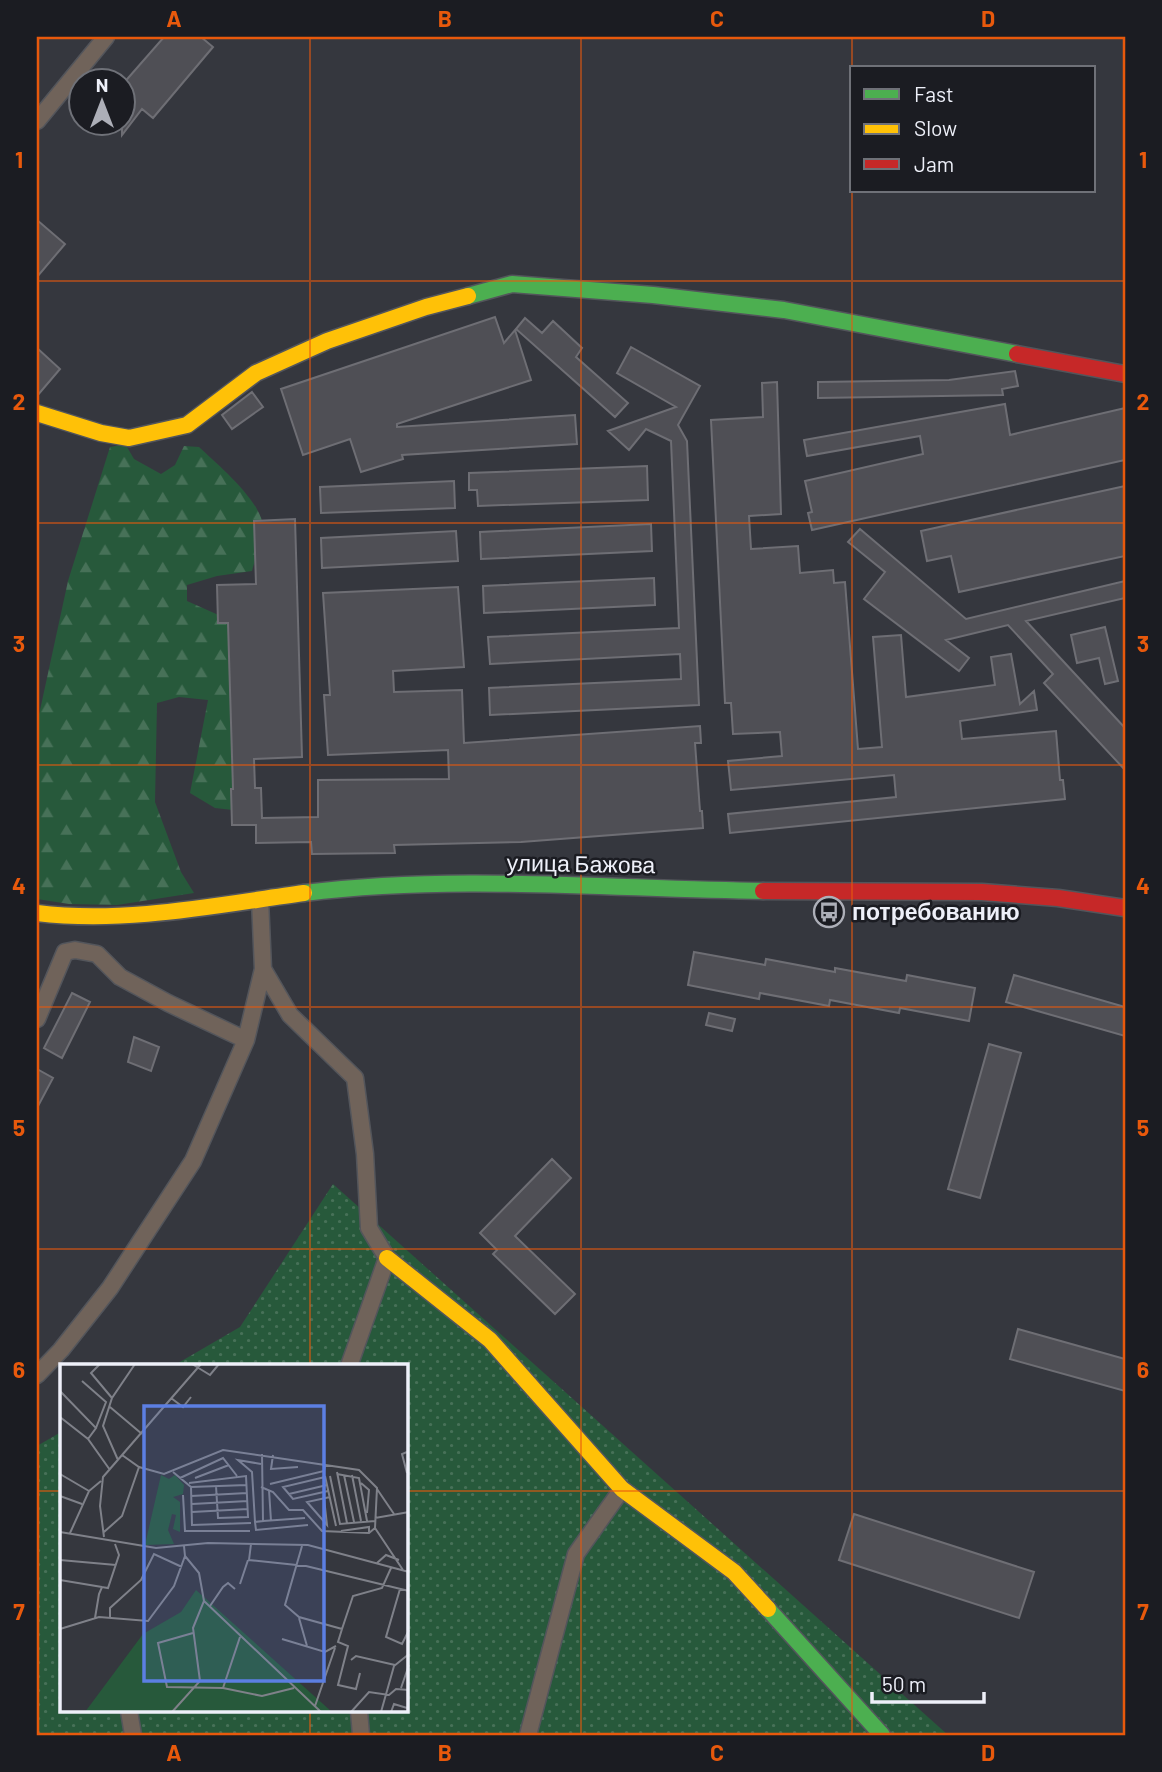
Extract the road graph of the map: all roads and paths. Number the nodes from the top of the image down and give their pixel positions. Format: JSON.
{"nodes":[{"id":1,"x":106,"y":37,"type":"edge"},
{"id":2,"x":37,"y":121,"type":"edge"},
{"id":3,"x":1125,"y":374,"type":"edge"},
{"id":4,"x":37,"y":414,"type":"edge"},
{"id":5,"x":260,"y":900,"type":"junction"},
{"id":6,"x":1125,"y":908,"type":"edge"},
{"id":7,"x":37,"y":913,"type":"edge"},
{"id":8,"x":263,"y":969,"type":"junction"},
{"id":9,"x":37,"y":1019,"type":"edge"},
{"id":10,"x":246,"y":1040,"type":"junction"},
{"id":11,"x":387,"y":1258,"type":"junction"},
{"id":12,"x":350,"y":1364,"type":"edge"},
{"id":13,"x":37,"y":1374,"type":"edge"},
{"id":14,"x":622,"y":1489,"type":"junction"},
{"id":15,"x":129,"y":1712,"type":"edge"},
{"id":16,"x":359,"y":1712,"type":"edge"},
{"id":17,"x":133,"y":1735,"type":"edge"},
{"id":18,"x":361,"y":1735,"type":"edge"},
{"id":19,"x":528,"y":1735,"type":"edge"},
{"id":20,"x":883,"y":1735,"type":"edge"}],
"edges":[{"from":1,"to":2,"type":"street"},
{"from":3,"to":4,"type":"main road"},
{"from":5,"to":6,"type":"main road","name":"улица Бажова"},
{"from":5,"to":7,"type":"main road","name":"улица Бажова"},
{"from":5,"to":8,"type":"street"},
{"from":8,"to":10,"type":"street"},
{"from":8,"to":11,"type":"street"},
{"from":9,"to":10,"type":"street"},
{"from":10,"to":13,"type":"street"},
{"from":11,"to":12,"type":"street"},
{"from":11,"to":14,"type":"main road"},
{"from":14,"to":19,"type":"street"},
{"from":14,"to":20,"type":"main road"},
{"from":15,"to":17,"type":"street"},
{"from":16,"to":18,"type":"street"}]}
